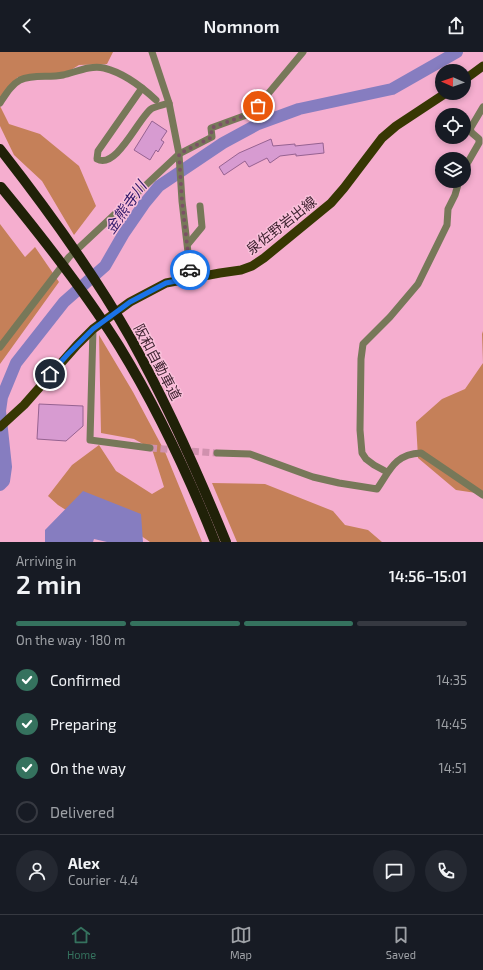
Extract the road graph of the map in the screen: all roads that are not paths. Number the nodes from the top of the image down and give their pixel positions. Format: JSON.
{"nodes":[{"id":1,"x":152,"y":52,"type":"edge"},
{"id":2,"x":303,"y":52,"type":"edge"},
{"id":3,"x":483,"y":66,"type":"edge"},
{"id":4,"x":471,"y":75,"type":"edge"},
{"id":5,"x":142,"y":88,"type":"junction"},
{"id":6,"x":156,"y":100,"type":"dead end"},
{"id":7,"x":435,"y":100,"type":"edge"},
{"id":8,"x":0,"y":103,"type":"edge"},
{"id":9,"x":169,"y":103,"type":"junction"},
{"id":10,"x":483,"y":107,"type":"edge"},
{"id":11,"x":0,"y":149,"type":"edge"},
{"id":12,"x":179,"y":157,"type":"junction"},
{"id":13,"x":471,"y":157,"type":"edge"},
{"id":14,"x":2,"y":187,"type":"dead end"},
{"id":15,"x":457,"y":188,"type":"edge"},
{"id":16,"x":200,"y":206,"type":"dead end"},
{"id":17,"x":188,"y":244,"type":"junction"},
{"id":18,"x":191,"y":278,"type":"junction"},
{"id":19,"x":93,"y":329,"type":"junction"},
{"id":20,"x":0,"y":347,"type":"edge"},
{"id":21,"x":0,"y":428,"type":"edge"},
{"id":22,"x":150,"y":448,"type":"tunnel mouth"},
{"id":23,"x":217,"y":453,"type":"tunnel mouth"},
{"id":24,"x":388,"y":472,"type":"junction"},
{"id":25,"x":483,"y":494,"type":"edge"},
{"id":26,"x":215,"y":542,"type":"edge"},
{"id":27,"x":226,"y":542,"type":"edge"}],
"edges":[{"from":1,"to":9,"type":"street"},
{"from":2,"to":12,"type":"street"},
{"from":3,"to":4,"type":"main road"},
{"from":5,"to":6,"type":"street"},
{"from":5,"to":8,"type":"street"},
{"from":5,"to":9,"type":"street"},
{"from":7,"to":18,"type":"main road","name":"泉佐野岩出線"},
{"from":9,"to":12,"type":"street"},
{"from":10,"to":13,"type":"street"},
{"from":11,"to":27,"type":"highway","name":"阪和自動車道"},
{"from":12,"to":17,"type":"street"},
{"from":12,"to":20,"type":"street"},
{"from":14,"to":26,"type":"highway","name":"阪和自動車道"},
{"from":15,"to":24,"type":"street"},
{"from":16,"to":17,"type":"street"},
{"from":17,"to":18,"type":"street"},
{"from":18,"to":19,"type":"main road","name":"泉佐野岩出線"},
{"from":19,"to":21,"type":"main road","name":"泉佐野岩出線"},
{"from":19,"to":22,"type":"street"},
{"from":23,"to":24,"type":"street"},
{"from":24,"to":25,"type":"street"}]}
